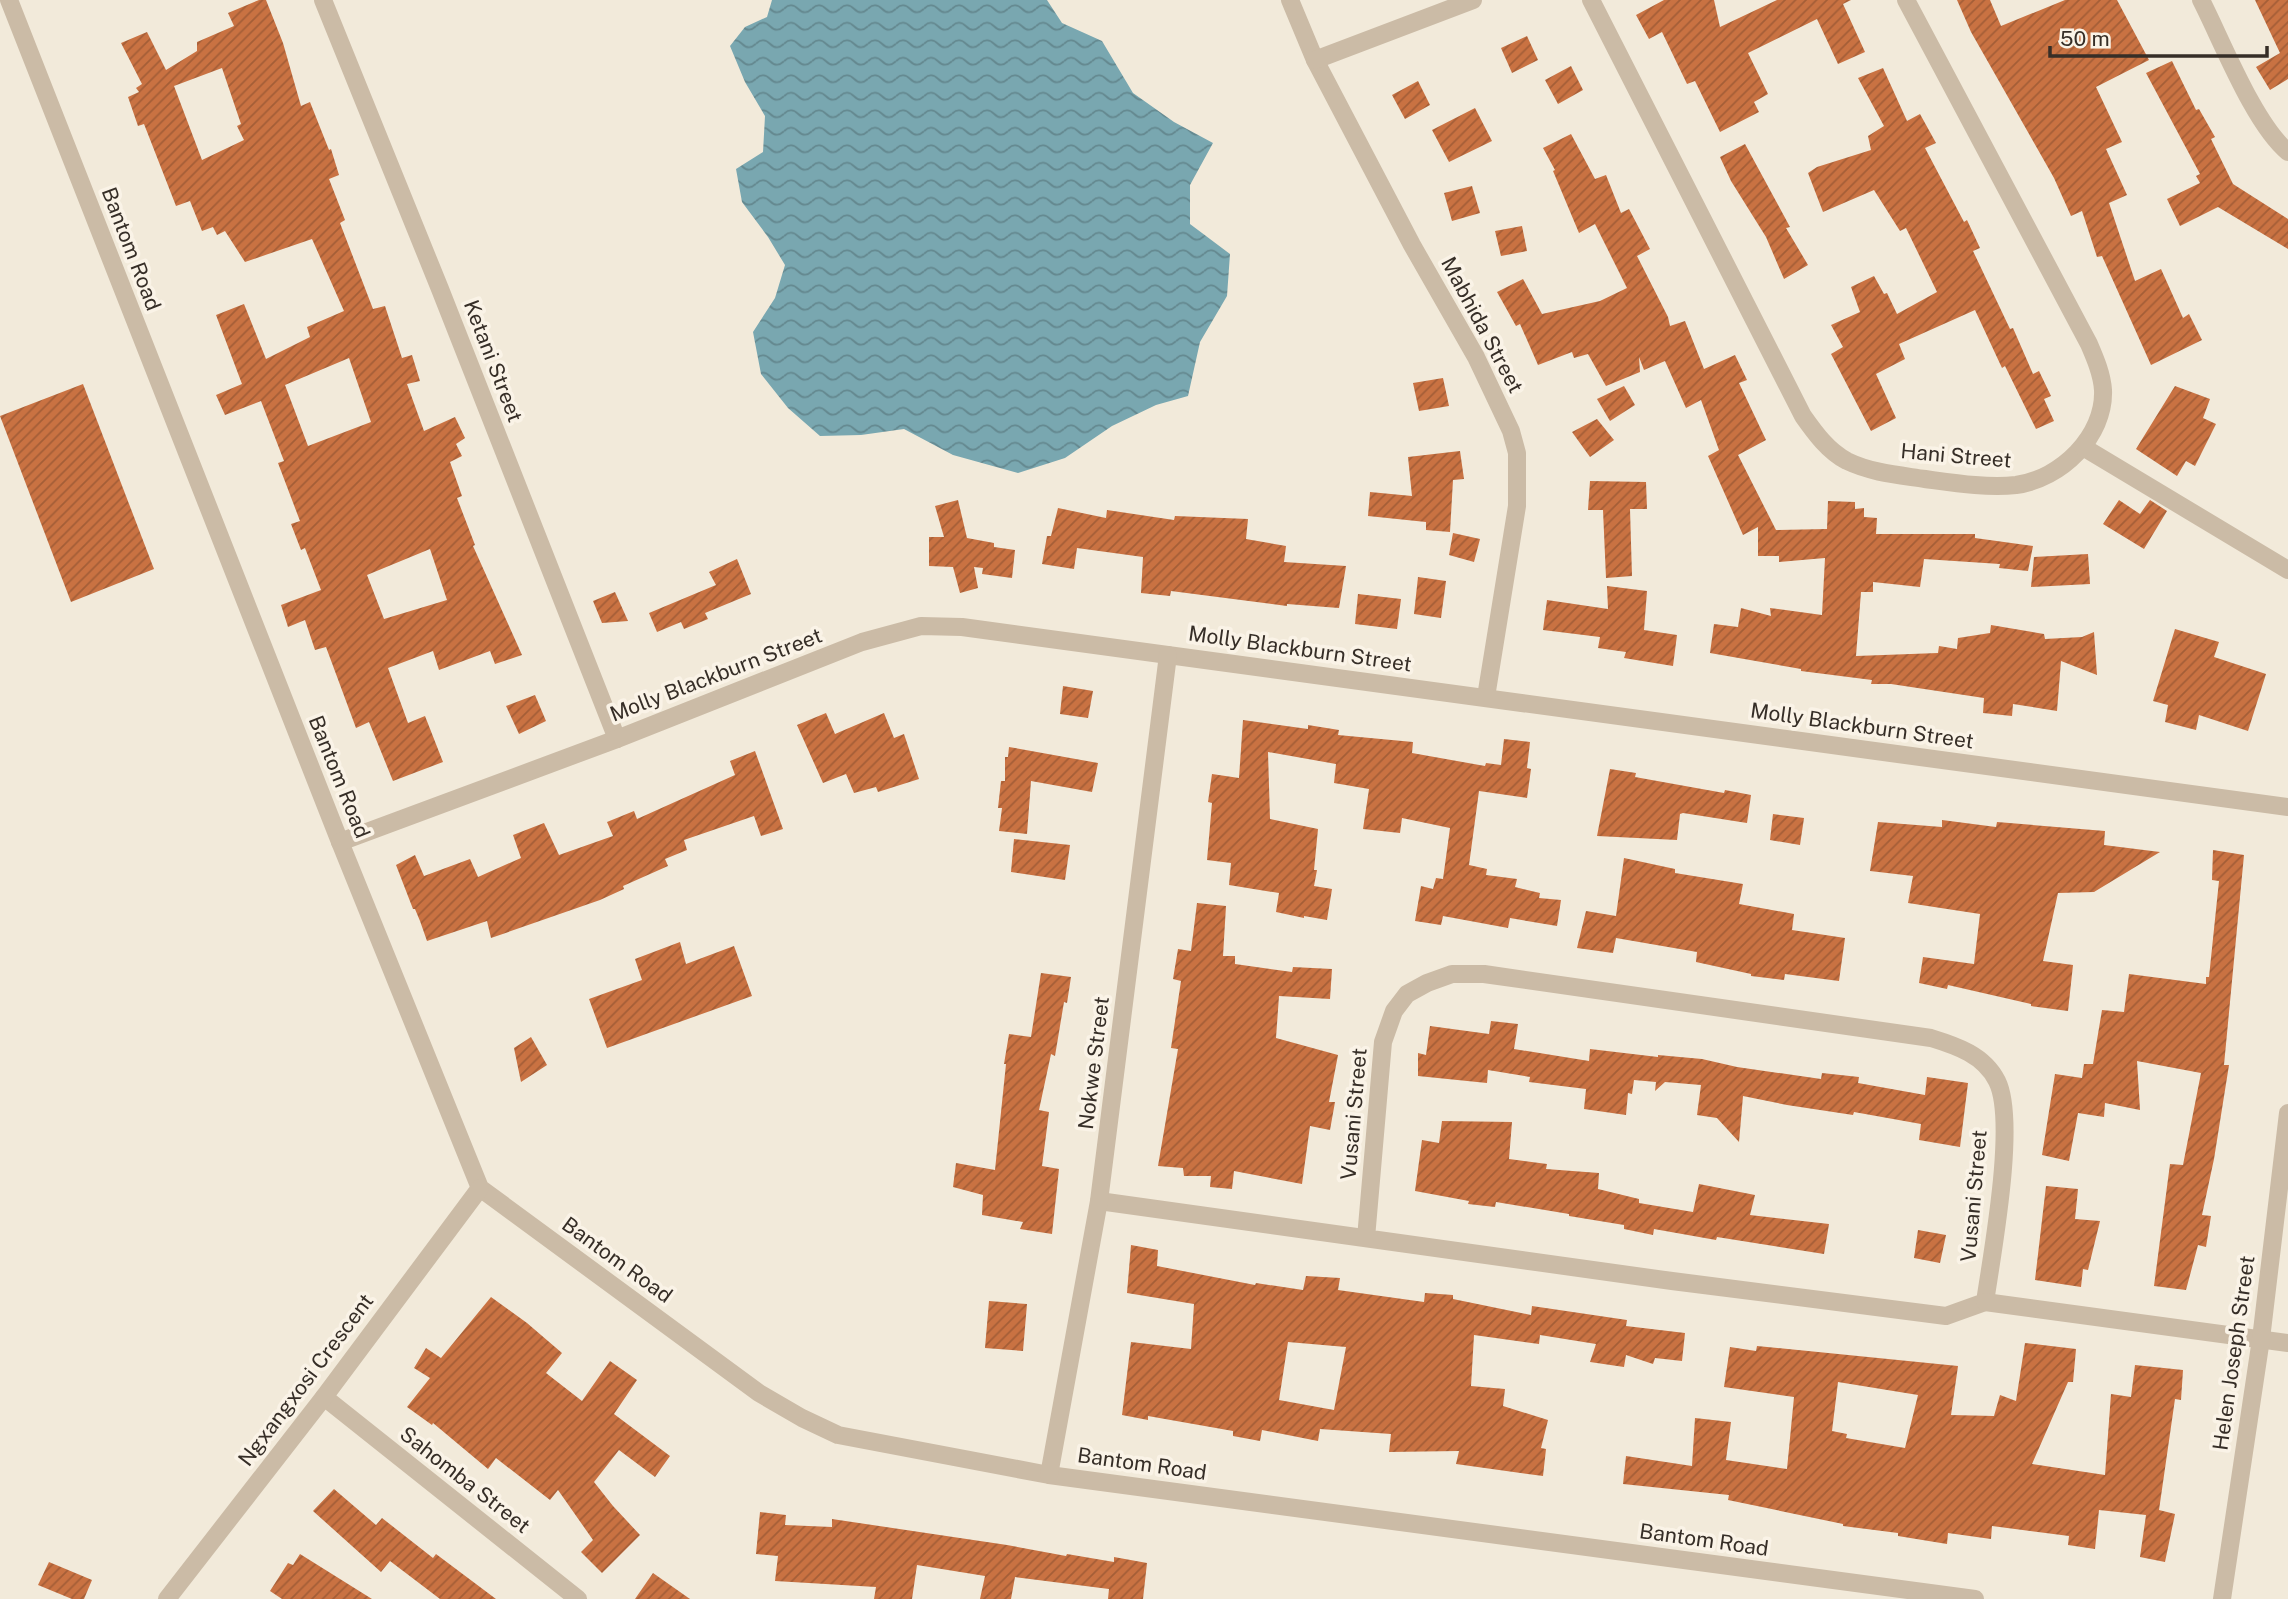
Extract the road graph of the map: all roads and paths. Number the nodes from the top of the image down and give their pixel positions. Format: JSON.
{"nodes":[{"id":1,"x":9,"y":0,"type":"edge"},
{"id":2,"x":323,"y":0,"type":"edge"},
{"id":3,"x":1290,"y":0,"type":"edge"},
{"id":4,"x":1473,"y":0,"type":"edge"},
{"id":5,"x":1591,"y":0,"type":"edge"},
{"id":6,"x":1906,"y":0,"type":"edge"},
{"id":7,"x":2202,"y":0,"type":"edge"},
{"id":8,"x":1315,"y":60,"type":"junction"},
{"id":9,"x":2288,"y":152,"type":"edge"},
{"id":10,"x":2082,"y":447,"type":"junction"},
{"id":11,"x":2288,"y":570,"type":"edge"},
{"id":12,"x":1168,"y":654,"type":"junction"},
{"id":13,"x":1486,"y":697,"type":"junction"},
{"id":14,"x":617,"y":739,"type":"junction"},
{"id":15,"x":2288,"y":807,"type":"edge"},
{"id":16,"x":340,"y":842,"type":"junction"},
{"id":17,"x":2288,"y":1113,"type":"edge"},
{"id":18,"x":480,"y":1188,"type":"junction"},
{"id":19,"x":1099,"y":1201,"type":"junction"},
{"id":20,"x":1366,"y":1238,"type":"junction"},
{"id":21,"x":1985,"y":1302,"type":"junction"},
{"id":22,"x":2260,"y":1339,"type":"junction"},
{"id":23,"x":2288,"y":1343,"type":"edge"},
{"id":24,"x":324,"y":1397,"type":"junction"},
{"id":25,"x":1049,"y":1475,"type":"junction"},
{"id":26,"x":167,"y":1599,"type":"edge"},
{"id":27,"x":578,"y":1599,"type":"edge"},
{"id":28,"x":1975,"y":1599,"type":"edge"},
{"id":29,"x":2222,"y":1599,"type":"edge"}],
"edges":[{"from":1,"to":16,"type":"street","name":"Bantom Road"},
{"from":2,"to":14,"type":"street","name":"Ketani Street"},
{"from":3,"to":8,"type":"street","name":"Mabhida Street"},
{"from":4,"to":8,"type":"street"},
{"from":5,"to":10,"type":"street","name":"Hani Street"},
{"from":6,"to":10,"type":"street","name":"Hani Street"},
{"from":7,"to":9,"type":"street"},
{"from":8,"to":13,"type":"street","name":"Mabhida Street"},
{"from":10,"to":11,"type":"street"},
{"from":12,"to":13,"type":"street","name":"Molly Blackburn Street"},
{"from":12,"to":14,"type":"street","name":"Molly Blackburn Street"},
{"from":12,"to":19,"type":"street","name":"Nokwe Street"},
{"from":13,"to":15,"type":"street","name":"Molly Blackburn Street"},
{"from":14,"to":16,"type":"street","name":"Molly Blackburn Street"},
{"from":16,"to":18,"type":"street","name":"Bantom Road"},
{"from":17,"to":22,"type":"street","name":"Helen Joseph Street"},
{"from":18,"to":24,"type":"street","name":"Ngxangxosi Crescent"},
{"from":18,"to":25,"type":"street","name":"Bantom Road"},
{"from":19,"to":20,"type":"street"},
{"from":19,"to":25,"type":"street","name":"Nokwe Street"},
{"from":20,"to":21,"type":"street"},
{"from":20,"to":21,"type":"street","name":"Vusani Street"},
{"from":21,"to":22,"type":"street"},
{"from":22,"to":23,"type":"street"},
{"from":22,"to":29,"type":"street","name":"Helen Joseph Street"},
{"from":24,"to":26,"type":"street","name":"Ngxangxosi Crescent"},
{"from":24,"to":27,"type":"street","name":"Sahomba Street"},
{"from":25,"to":28,"type":"street","name":"Bantom Road"}]}
